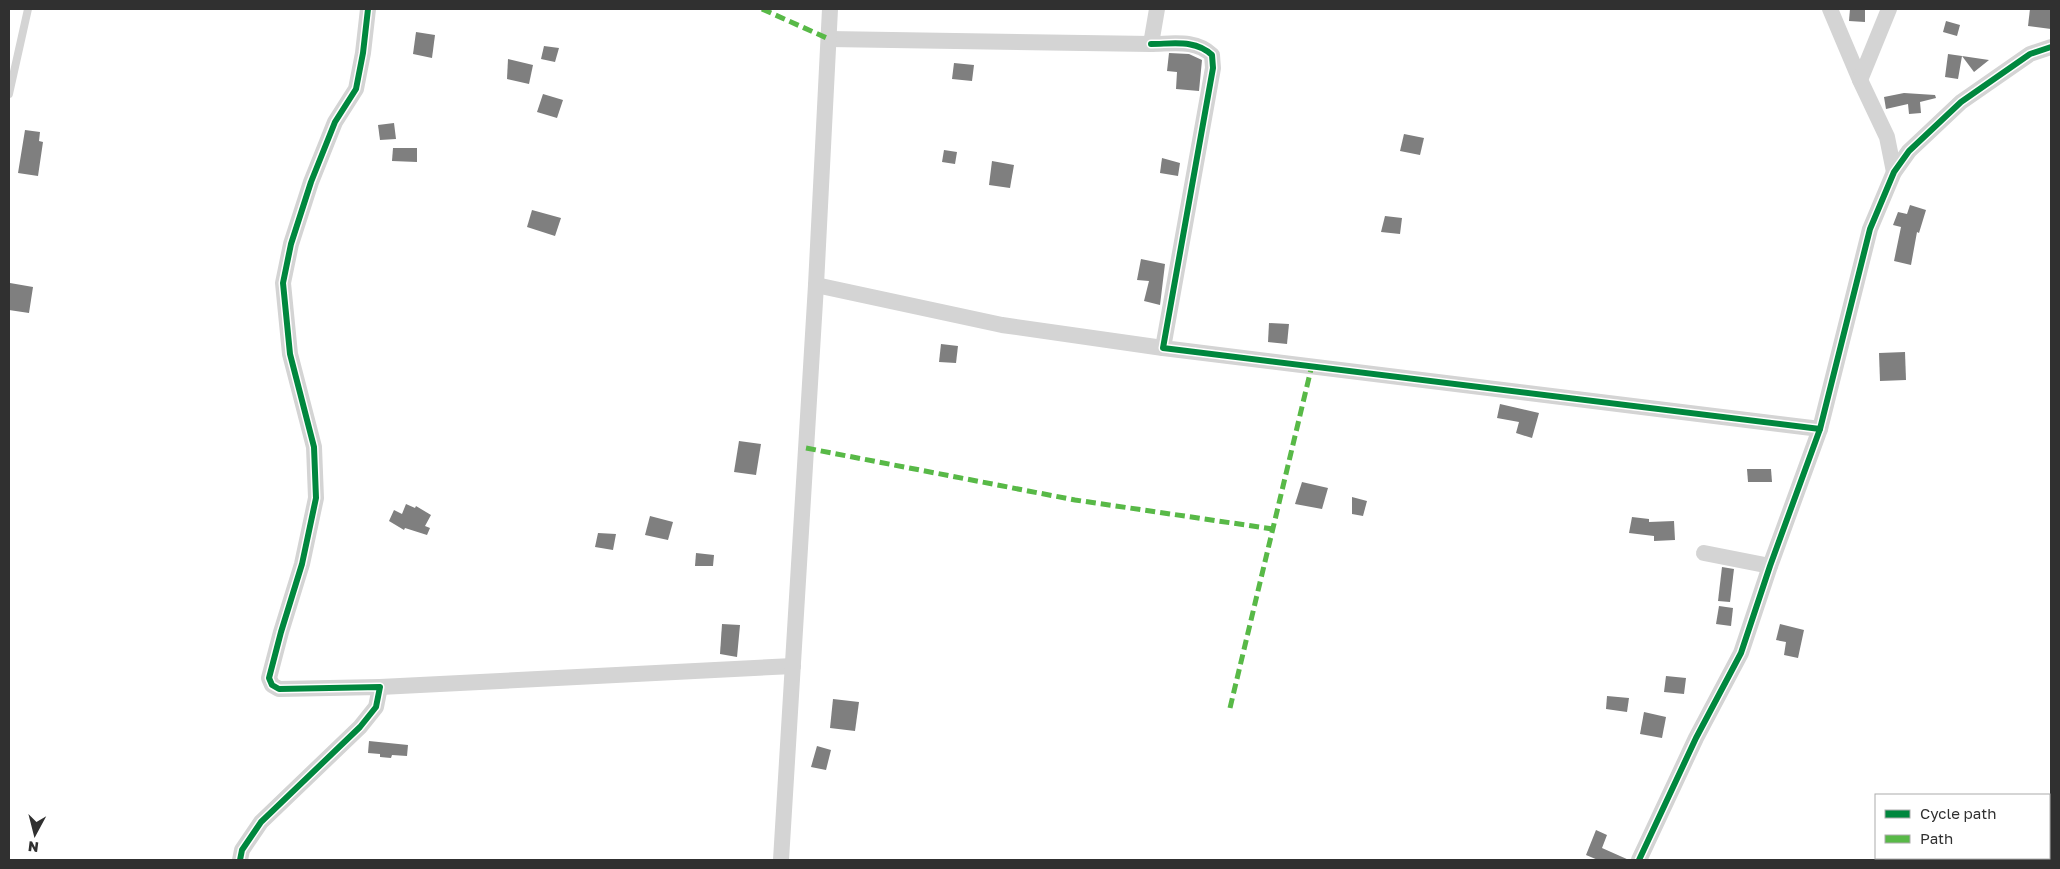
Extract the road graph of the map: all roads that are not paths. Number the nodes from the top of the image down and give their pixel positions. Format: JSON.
{"nodes":[{"id":1,"x":28,"y":9,"type":"edge"},
{"id":2,"x":368,"y":9,"type":"edge"},
{"id":3,"x":830,"y":9,"type":"edge"},
{"id":4,"x":1157,"y":9,"type":"edge"},
{"id":5,"x":1830,"y":9,"type":"edge"},
{"id":6,"x":1889,"y":9,"type":"edge"},
{"id":7,"x":829,"y":39,"type":"junction"},
{"id":8,"x":1150,"y":44,"type":"junction"},
{"id":9,"x":2051,"y":47,"type":"edge"},
{"id":10,"x":1860,"y":80,"type":"junction"},
{"id":11,"x":9,"y":94,"type":"edge"},
{"id":12,"x":1894,"y":172,"type":"junction"},
{"id":13,"x":816,"y":285,"type":"junction"},
{"id":14,"x":1163,"y":348,"type":"junction"},
{"id":15,"x":1820,"y":428,"type":"junction"},
{"id":16,"x":1704,"y":553,"type":"dead end"},
{"id":17,"x":1770,"y":566,"type":"junction"},
{"id":18,"x":793,"y":666,"type":"junction"},
{"id":19,"x":380,"y":688,"type":"junction"},
{"id":20,"x":240,"y":860,"type":"edge"},
{"id":21,"x":781,"y":860,"type":"edge"},
{"id":22,"x":1639,"y":860,"type":"edge"}],
"edges":[{"from":1,"to":11,"type":"lane"},
{"from":2,"to":19,"type":"street"},
{"from":3,"to":7,"type":"street"},
{"from":4,"to":8,"type":"street"},
{"from":5,"to":10,"type":"street"},
{"from":6,"to":10,"type":"street"},
{"from":7,"to":8,"type":"street"},
{"from":7,"to":13,"type":"street"},
{"from":8,"to":14,"type":"street"},
{"from":9,"to":12,"type":"street"},
{"from":10,"to":12,"type":"street"},
{"from":12,"to":15,"type":"street"},
{"from":13,"to":14,"type":"street"},
{"from":13,"to":18,"type":"street"},
{"from":14,"to":15,"type":"street"},
{"from":15,"to":17,"type":"street"},
{"from":16,"to":17,"type":"street"},
{"from":17,"to":22,"type":"street"},
{"from":18,"to":19,"type":"street"},
{"from":18,"to":21,"type":"street"},
{"from":19,"to":20,"type":"street"}]}
